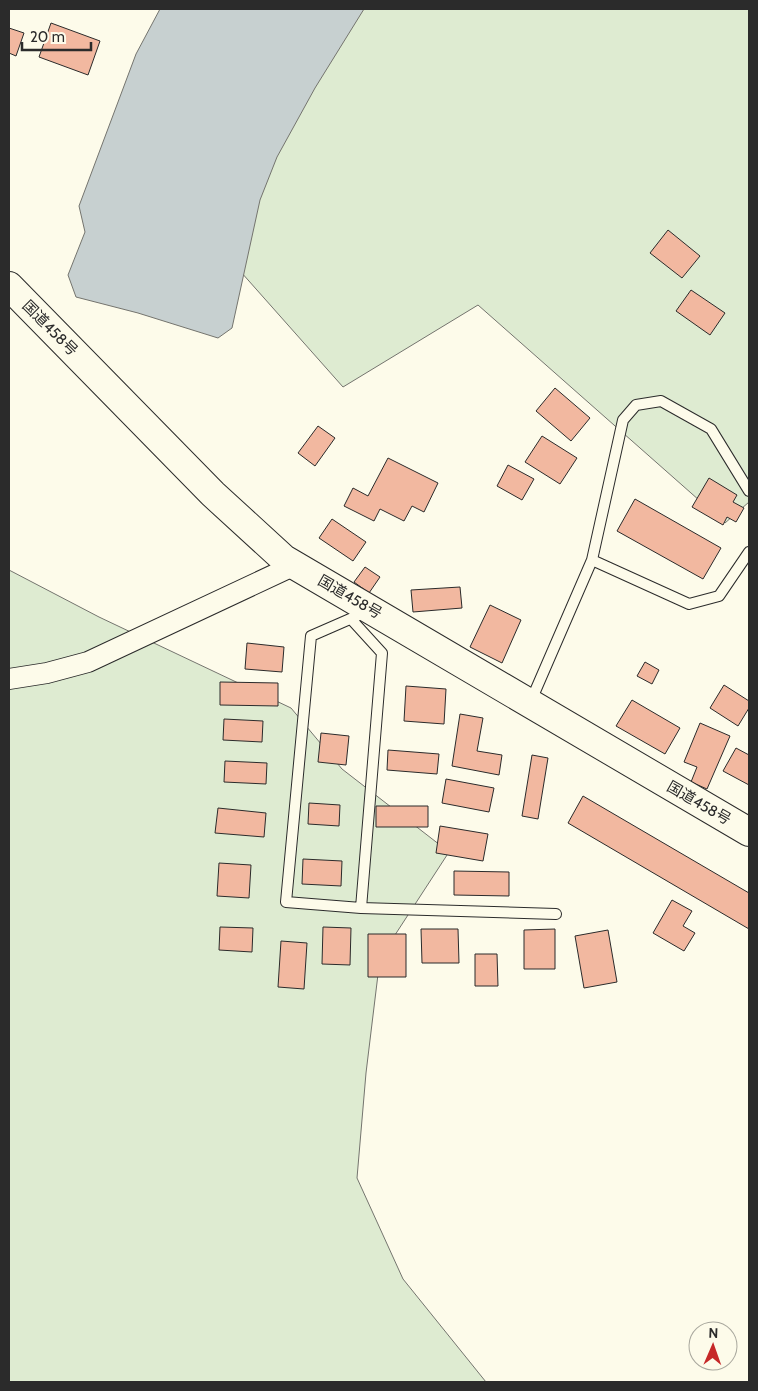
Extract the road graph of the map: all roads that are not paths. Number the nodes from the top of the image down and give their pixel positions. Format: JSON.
{"nodes":[{"id":1,"x":9,"y":286,"type":"edge"},
{"id":2,"x":749,"y":491,"type":"edge"},
{"id":3,"x":749,"y":552,"type":"edge"},
{"id":4,"x":592,"y":560,"type":"junction"},
{"id":5,"x":295,"y":565,"type":"junction"},
{"id":6,"x":361,"y":614,"type":"junction"},
{"id":7,"x":9,"y":679,"type":"edge"},
{"id":8,"x":530,"y":704,"type":"junction"},
{"id":9,"x":749,"y":832,"type":"edge"},
{"id":10,"x":361,"y":908,"type":"junction"},
{"id":11,"x":556,"y":914,"type":"dead end"}],
"edges":[{"from":1,"to":5,"type":"highway","name":"国道458号"},
{"from":2,"to":4,"type":"lane"},
{"from":3,"to":4,"type":"lane"},
{"from":4,"to":8,"type":"lane"},
{"from":5,"to":6,"type":"highway","name":"国道458号"},
{"from":5,"to":7,"type":"street"},
{"from":6,"to":8,"type":"highway","name":"国道458号"},
{"from":6,"to":10,"type":"lane"},
{"from":6,"to":10,"type":"lane"},
{"from":8,"to":9,"type":"highway","name":"国道458号"},
{"from":10,"to":11,"type":"lane"}]}
